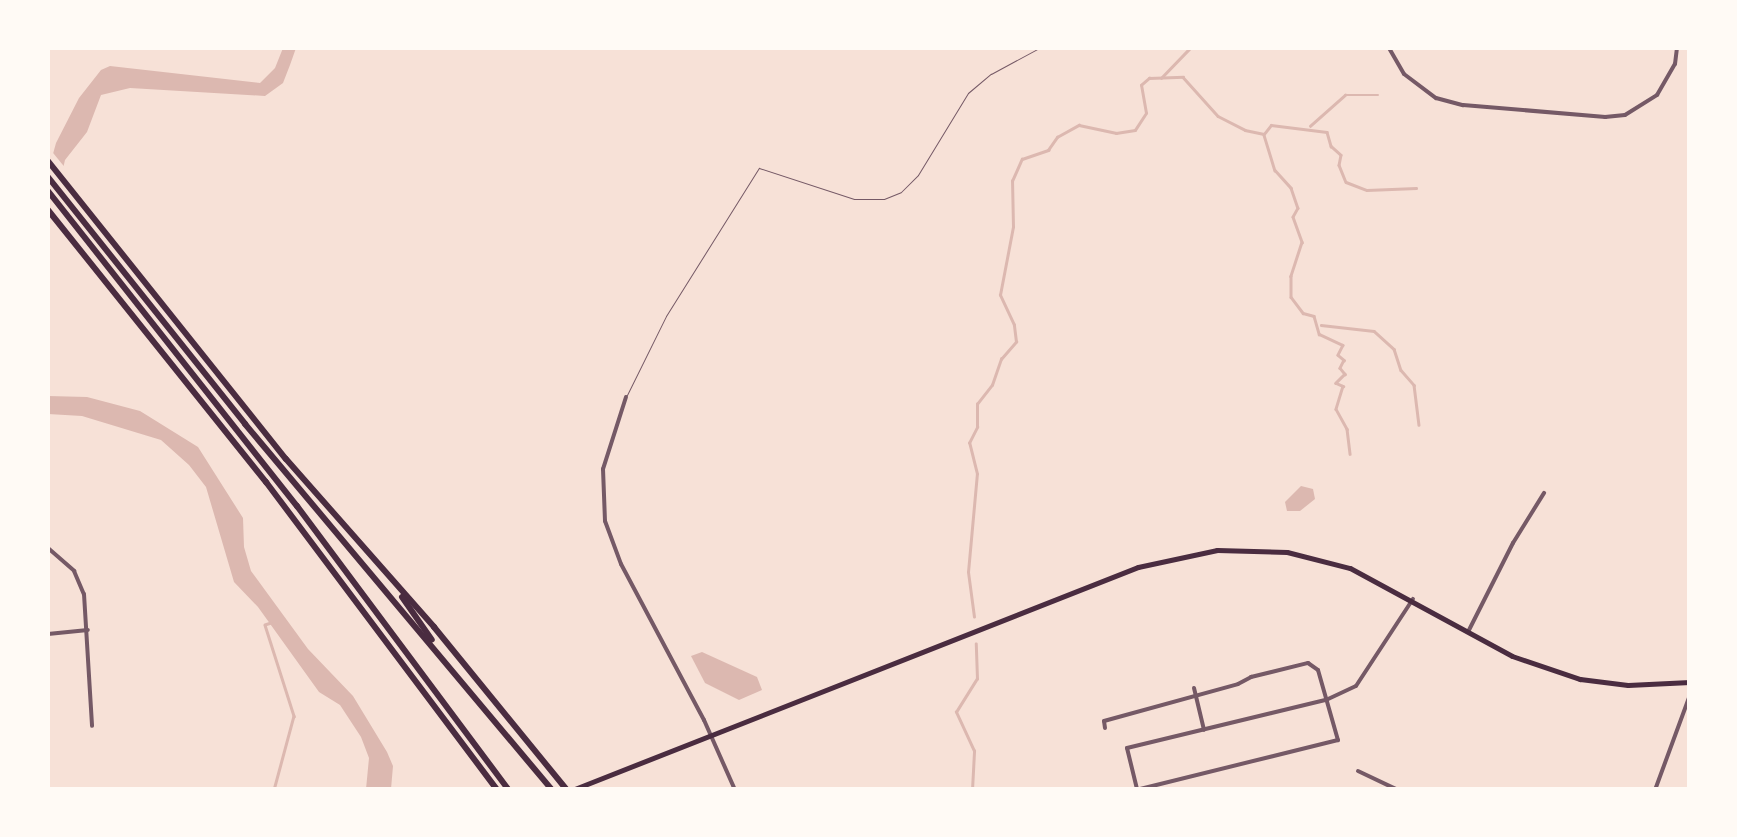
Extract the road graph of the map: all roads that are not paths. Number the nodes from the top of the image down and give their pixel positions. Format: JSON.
{"nodes":[{"id":1,"x":1039,"y":48,"type":"edge"},
{"id":2,"x":1389,"y":48,"type":"edge"},
{"id":3,"x":1676,"y":48,"type":"edge"},
{"id":4,"x":48,"y":161,"type":"edge"},
{"id":5,"x":48,"y":177,"type":"edge"},
{"id":6,"x":48,"y":191,"type":"edge"},
{"id":7,"x":48,"y":210,"type":"edge"},
{"id":8,"x":74,"y":218,"type":"junction"},
{"id":9,"x":626,"y":397,"type":"joint"},
{"id":10,"x":1544,"y":494,"type":"dead end"},
{"id":11,"x":48,"y":548,"type":"edge"},
{"id":12,"x":385,"y":572,"type":"junction"},
{"id":13,"x":1413,"y":599,"type":"junction"},
{"id":14,"x":88,"y":630,"type":"junction"},
{"id":15,"x":1468,"y":632,"type":"junction"},
{"id":16,"x":48,"y":634,"type":"edge"},
{"id":17,"x":453,"y":670,"type":"junction"},
{"id":18,"x":1690,"y":682,"type":"edge"},
{"id":19,"x":1194,"y":692,"type":"junction"},
{"id":20,"x":1690,"y":695,"type":"edge"},
{"id":21,"x":1326,"y":700,"type":"junction"},
{"id":22,"x":92,"y":726,"type":"dead end"},
{"id":23,"x":1105,"y":728,"type":"dead end"},
{"id":24,"x":1204,"y":730,"type":"junction"},
{"id":25,"x":711,"y":734,"type":"junction"},
{"id":26,"x":1358,"y":771,"type":"dead end"},
{"id":27,"x":1137,"y":789,"type":"edge"},
{"id":28,"x":497,"y":790,"type":"edge"},
{"id":29,"x":510,"y":790,"type":"edge"},
{"id":30,"x":552,"y":790,"type":"edge"},
{"id":31,"x":569,"y":790,"type":"edge"},
{"id":32,"x":735,"y":790,"type":"edge"},
{"id":33,"x":1398,"y":790,"type":"edge"},
{"id":34,"x":1656,"y":790,"type":"edge"}],
"edges":[{"from":1,"to":9,"type":"lane"},
{"from":2,"to":3,"type":"street"},
{"from":4,"to":12,"type":"highway"},
{"from":5,"to":8,"type":"highway"},
{"from":6,"to":8,"type":"highway"},
{"from":7,"to":28,"type":"highway"},
{"from":8,"to":17,"type":"highway"},
{"from":8,"to":29,"type":"highway"},
{"from":9,"to":25,"type":"street"},
{"from":10,"to":15,"type":"street"},
{"from":11,"to":14,"type":"street"},
{"from":12,"to":17,"type":"highway"},
{"from":12,"to":31,"type":"highway"},
{"from":13,"to":15,"type":"main road"},
{"from":13,"to":21,"type":"street"},
{"from":13,"to":25,"type":"main road"},
{"from":14,"to":16,"type":"street"},
{"from":14,"to":22,"type":"street"},
{"from":15,"to":18,"type":"main road"},
{"from":17,"to":30,"type":"highway"},
{"from":19,"to":21,"type":"street"},
{"from":19,"to":23,"type":"street"},
{"from":19,"to":24,"type":"street"},
{"from":20,"to":34,"type":"street"},
{"from":21,"to":24,"type":"street"},
{"from":21,"to":27,"type":"street"},
{"from":24,"to":27,"type":"street"},
{"from":25,"to":31,"type":"main road"},
{"from":25,"to":32,"type":"street"},
{"from":26,"to":33,"type":"street"}]}
